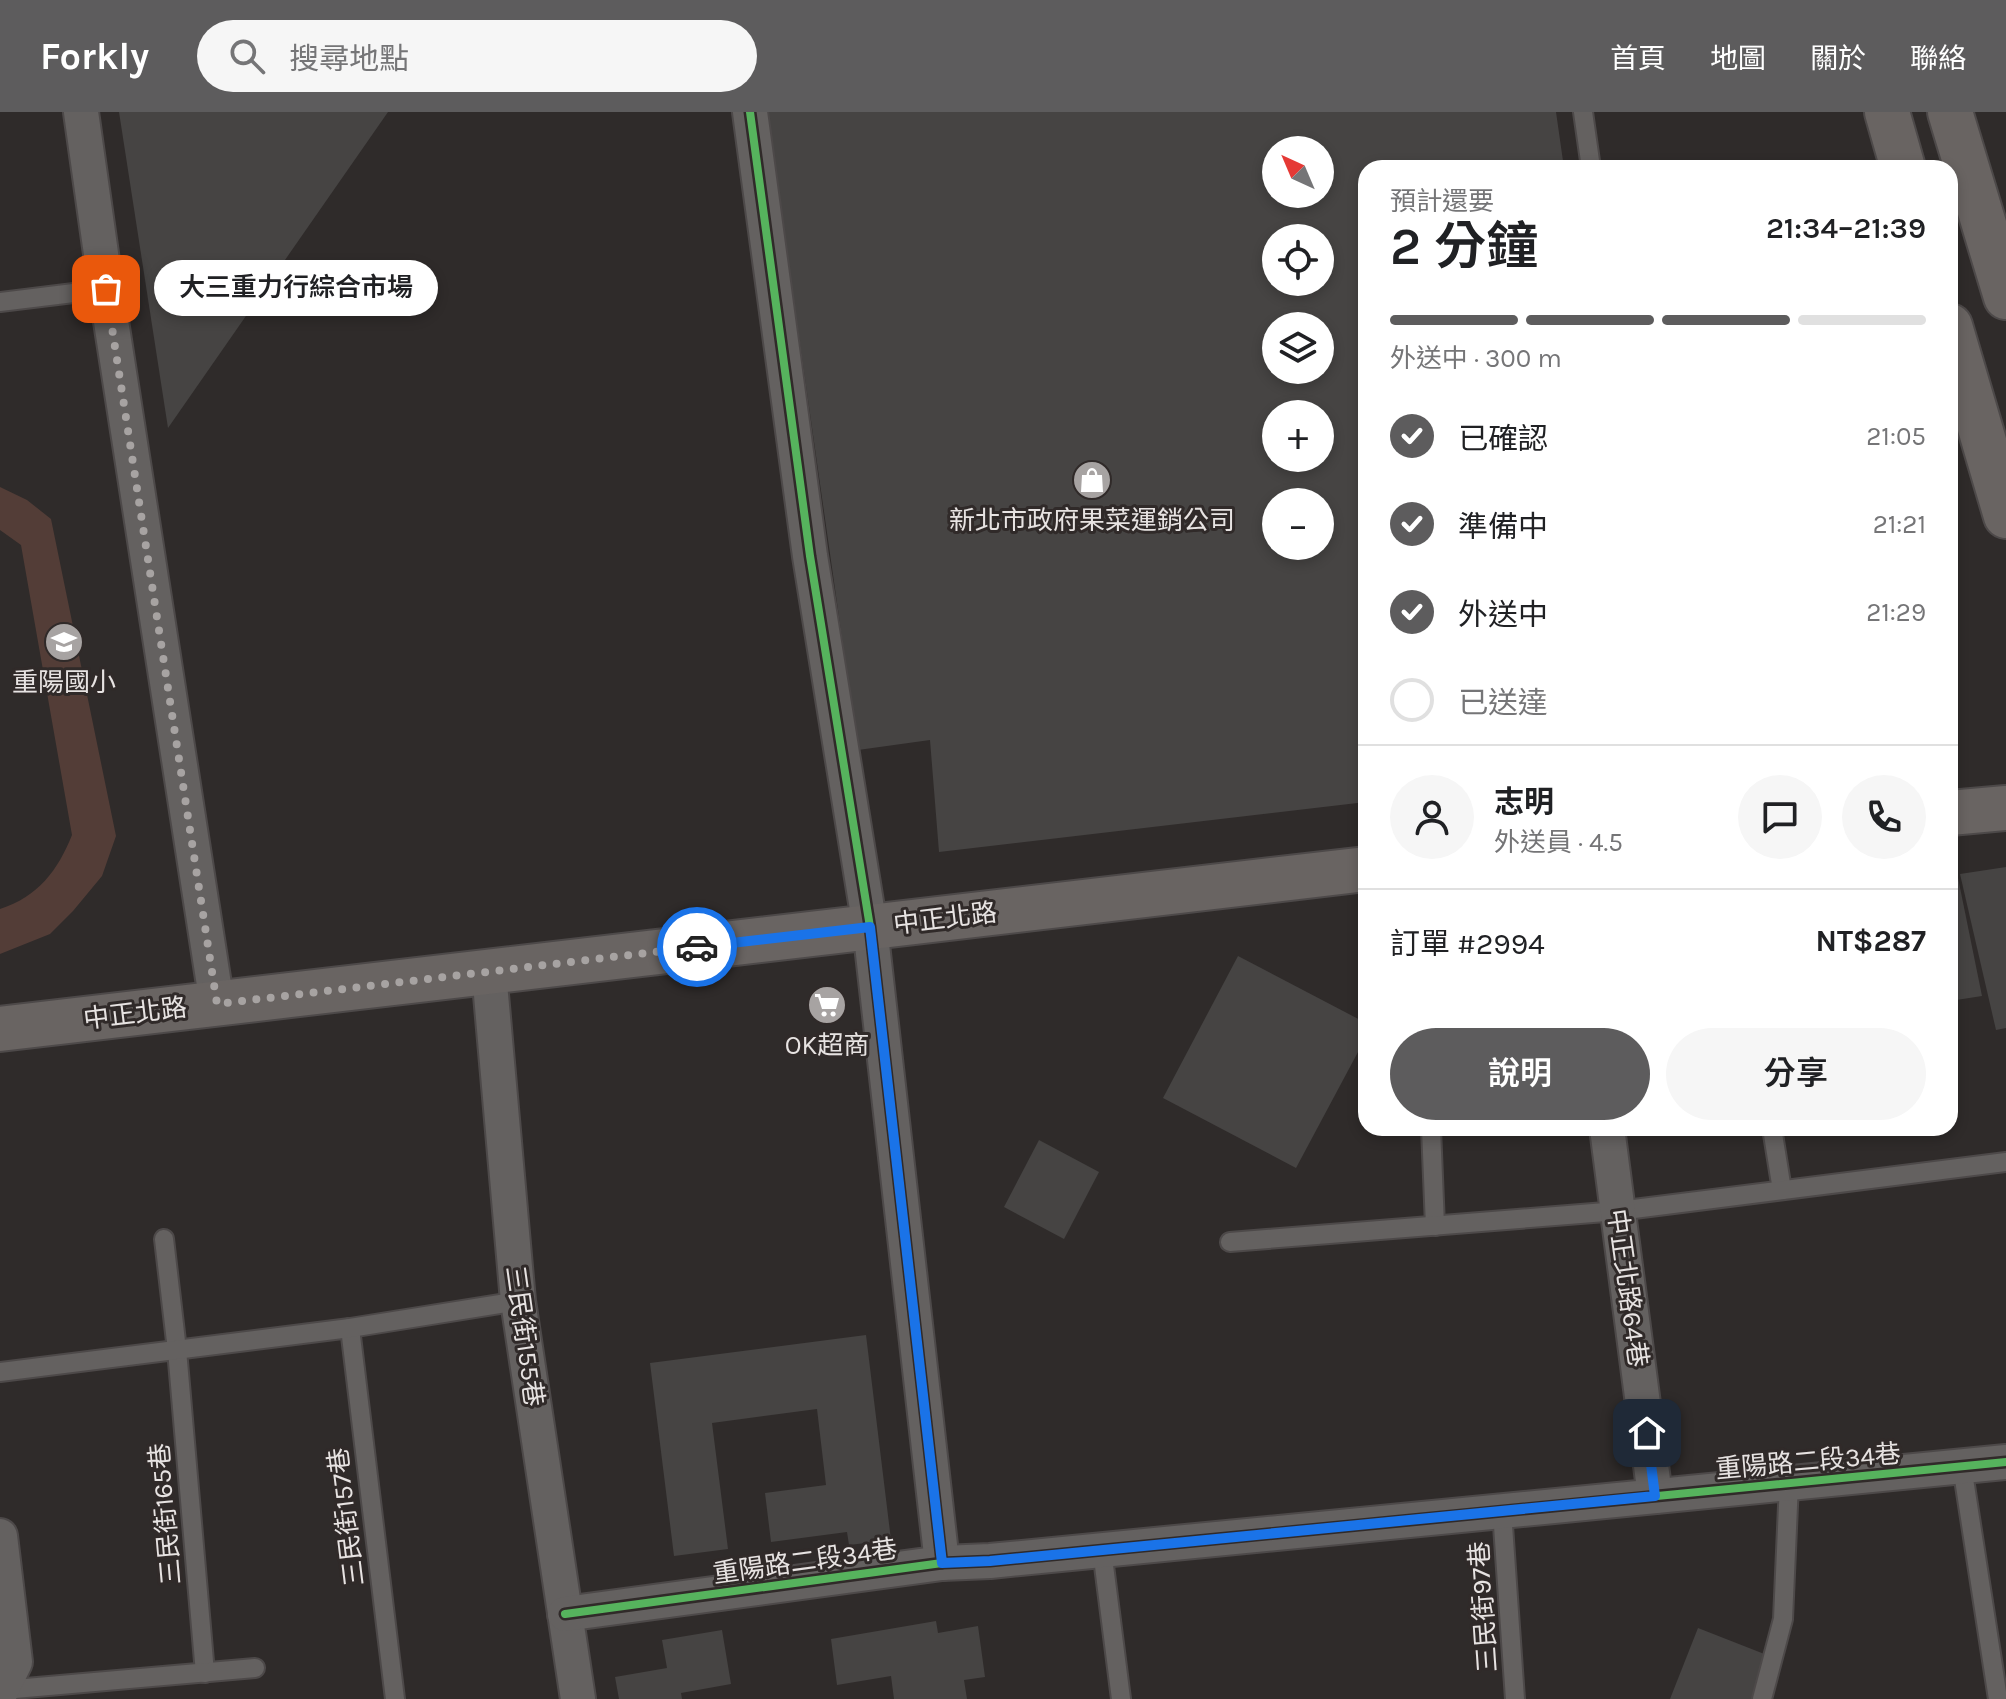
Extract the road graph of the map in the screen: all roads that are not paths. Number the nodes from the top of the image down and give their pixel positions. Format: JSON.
{"nodes":[{"id":1,"x":81,"y":112,"type":"edge"},
{"id":2,"x":750,"y":112,"type":"edge"},
{"id":3,"x":1583,"y":112,"type":"edge"},
{"id":4,"x":1887,"y":112,"type":"edge"},
{"id":5,"x":1950,"y":112,"type":"edge"},
{"id":6,"x":1590,"y":160,"type":"edge"},
{"id":7,"x":1901,"y":160,"type":"edge"},
{"id":8,"x":106,"y":289,"type":"junction"},
{"id":9,"x":2006,"y":297,"type":"edge"},
{"id":10,"x":0,"y":302,"type":"edge"},
{"id":11,"x":1958,"y":353,"type":"edge"},
{"id":12,"x":2006,"y":516,"type":"edge"},
{"id":13,"x":2006,"y":808,"type":"edge"},
{"id":14,"x":1958,"y":812,"type":"edge"},
{"id":15,"x":1358,"y":870,"type":"edge"},
{"id":16,"x":870,"y":927,"type":"junction"},
{"id":17,"x":489,"y":972,"type":"junction"},
{"id":18,"x":217,"y":1004,"type":"junction"},
{"id":19,"x":0,"y":1029,"type":"edge"},
{"id":20,"x":1431,"y":1136,"type":"edge"},
{"id":21,"x":1608,"y":1136,"type":"edge"},
{"id":22,"x":1773,"y":1136,"type":"edge"},
{"id":23,"x":2006,"y":1162,"type":"edge"},
{"id":24,"x":1782,"y":1190,"type":"junction"},
{"id":25,"x":1618,"y":1211,"type":"junction"},
{"id":26,"x":1435,"y":1226,"type":"junction"},
{"id":27,"x":164,"y":1239,"type":"dead end"},
{"id":28,"x":1230,"y":1242,"type":"dead end"},
{"id":29,"x":518,"y":1301,"type":"junction"},
{"id":30,"x":350,"y":1328,"type":"junction"},
{"id":31,"x":177,"y":1350,"type":"junction"},
{"id":32,"x":0,"y":1372,"type":"edge"},
{"id":33,"x":2006,"y":1462,"type":"edge"},
{"id":34,"x":1962,"y":1466,"type":"junction"},
{"id":35,"x":1789,"y":1483,"type":"junction"},
{"id":36,"x":1655,"y":1496,"type":"junction"},
{"id":37,"x":1502,"y":1511,"type":"junction"},
{"id":38,"x":0,"y":1536,"type":"edge"},
{"id":39,"x":1102,"y":1550,"type":"junction"},
{"id":40,"x":942,"y":1563,"type":"junction"},
{"id":41,"x":565,"y":1614,"type":"junction"},
{"id":42,"x":255,"y":1668,"type":"dead end"},
{"id":43,"x":205,"y":1673,"type":"junction"},
{"id":44,"x":1,"y":1691,"type":"edge"},
{"id":45,"x":395,"y":1699,"type":"edge"},
{"id":46,"x":578,"y":1699,"type":"edge"},
{"id":47,"x":1121,"y":1699,"type":"edge"},
{"id":48,"x":1515,"y":1699,"type":"edge"},
{"id":49,"x":1762,"y":1699,"type":"edge"},
{"id":50,"x":1998,"y":1699,"type":"edge"}],
"edges":[{"from":1,"to":8,"type":"street"},
{"from":2,"to":16,"type":"street"},
{"from":3,"to":6,"type":"lane"},
{"from":4,"to":7,"type":"main road"},
{"from":5,"to":9,"type":"main road"},
{"from":8,"to":10,"type":"lane"},
{"from":8,"to":18,"type":"street"},
{"from":11,"to":12,"type":"main road"},
{"from":13,"to":14,"type":"main road"},
{"from":15,"to":16,"type":"main road","name":"中正北路"},
{"from":16,"to":17,"type":"main road","name":"中正北路"},
{"from":16,"to":40,"type":"street"},
{"from":17,"to":18,"type":"main road","name":"中正北路"},
{"from":17,"to":29,"type":"street","name":"三民街155巷"},
{"from":18,"to":19,"type":"main road","name":"中正北路"},
{"from":20,"to":26,"type":"lane"},
{"from":21,"to":25,"type":"street","name":"中正北路64巷"},
{"from":22,"to":24,"type":"lane"},
{"from":23,"to":24,"type":"lane"},
{"from":24,"to":25,"type":"lane"},
{"from":25,"to":26,"type":"lane"},
{"from":25,"to":36,"type":"street","name":"中正北路64巷"},
{"from":26,"to":28,"type":"lane"},
{"from":27,"to":31,"type":"lane","name":"三民街165巷"},
{"from":29,"to":30,"type":"lane"},
{"from":29,"to":41,"type":"street","name":"三民街155巷"},
{"from":30,"to":31,"type":"lane"},
{"from":30,"to":45,"type":"lane","name":"三民街157巷"},
{"from":31,"to":32,"type":"lane"},
{"from":31,"to":43,"type":"lane","name":"三民街165巷"},
{"from":33,"to":34,"type":"street","name":"重陽路二段34巷"},
{"from":34,"to":35,"type":"street","name":"重陽路二段34巷"},
{"from":34,"to":50,"type":"lane"},
{"from":35,"to":36,"type":"street","name":"重陽路二段34巷"},
{"from":35,"to":49,"type":"lane"},
{"from":36,"to":37,"type":"street","name":"重陽路二段34巷"},
{"from":37,"to":39,"type":"street","name":"重陽路二段34巷"},
{"from":37,"to":48,"type":"lane","name":"三民街97巷"},
{"from":38,"to":44,"type":"street"},
{"from":39,"to":40,"type":"street","name":"重陽路二段34巷"},
{"from":39,"to":47,"type":"lane"},
{"from":40,"to":41,"type":"street","name":"重陽路二段34巷"},
{"from":41,"to":46,"type":"street","name":"三民街155巷"},
{"from":42,"to":43,"type":"lane"},
{"from":43,"to":44,"type":"lane"}]}
